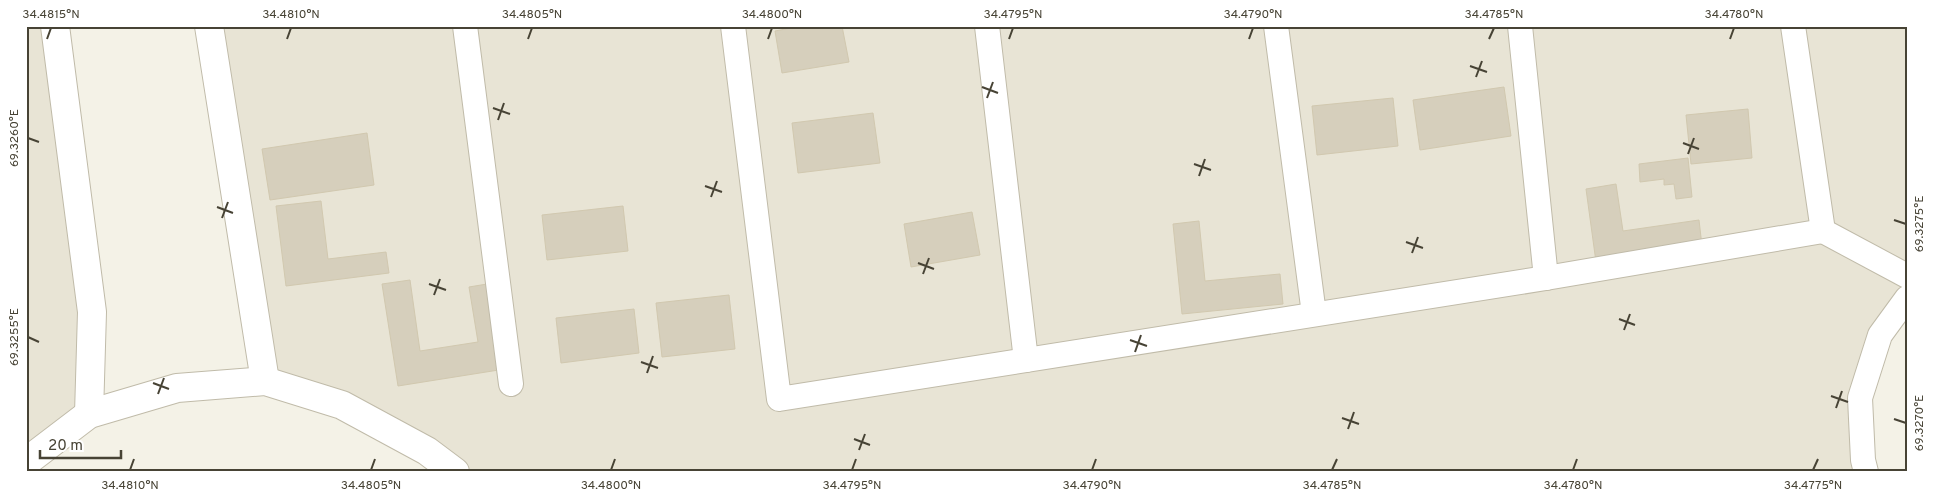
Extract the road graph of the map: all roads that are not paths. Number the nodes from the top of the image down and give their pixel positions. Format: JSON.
{"nodes":[{"id":1,"x":55,"y":26,"type":"edge"},
{"id":2,"x":209,"y":26,"type":"edge"},
{"id":3,"x":465,"y":26,"type":"edge"},
{"id":4,"x":733,"y":26,"type":"edge"},
{"id":5,"x":987,"y":26,"type":"edge"},
{"id":6,"x":1276,"y":26,"type":"edge"},
{"id":7,"x":1520,"y":26,"type":"edge"},
{"id":8,"x":1793,"y":26,"type":"edge"},
{"id":9,"x":1823,"y":231,"type":"junction"},
{"id":10,"x":1907,"y":276,"type":"edge"},
{"id":11,"x":1546,"y":278,"type":"junction"},
{"id":12,"x":1907,"y":298,"type":"edge"},
{"id":13,"x":1314,"y":314,"type":"junction"},
{"id":14,"x":1026,"y":360,"type":"junction"},
{"id":15,"x":265,"y":381,"type":"junction"},
{"id":16,"x":511,"y":384,"type":"dead end"},
{"id":17,"x":89,"y":414,"type":"junction"},
{"id":18,"x":26,"y":462,"type":"edge"},
{"id":19,"x":455,"y":472,"type":"edge"},
{"id":20,"x":1866,"y":472,"type":"edge"}],
"edges":[{"from":1,"to":17,"type":"street"},
{"from":2,"to":15,"type":"street"},
{"from":3,"to":16,"type":"street"},
{"from":4,"to":14,"type":"street"},
{"from":5,"to":14,"type":"street"},
{"from":6,"to":13,"type":"street"},
{"from":7,"to":11,"type":"street"},
{"from":8,"to":9,"type":"street"},
{"from":9,"to":10,"type":"street"},
{"from":9,"to":11,"type":"street"},
{"from":11,"to":13,"type":"street"},
{"from":12,"to":20,"type":"street"},
{"from":13,"to":14,"type":"street"},
{"from":15,"to":17,"type":"street"},
{"from":15,"to":19,"type":"street"},
{"from":17,"to":18,"type":"street"}]}
